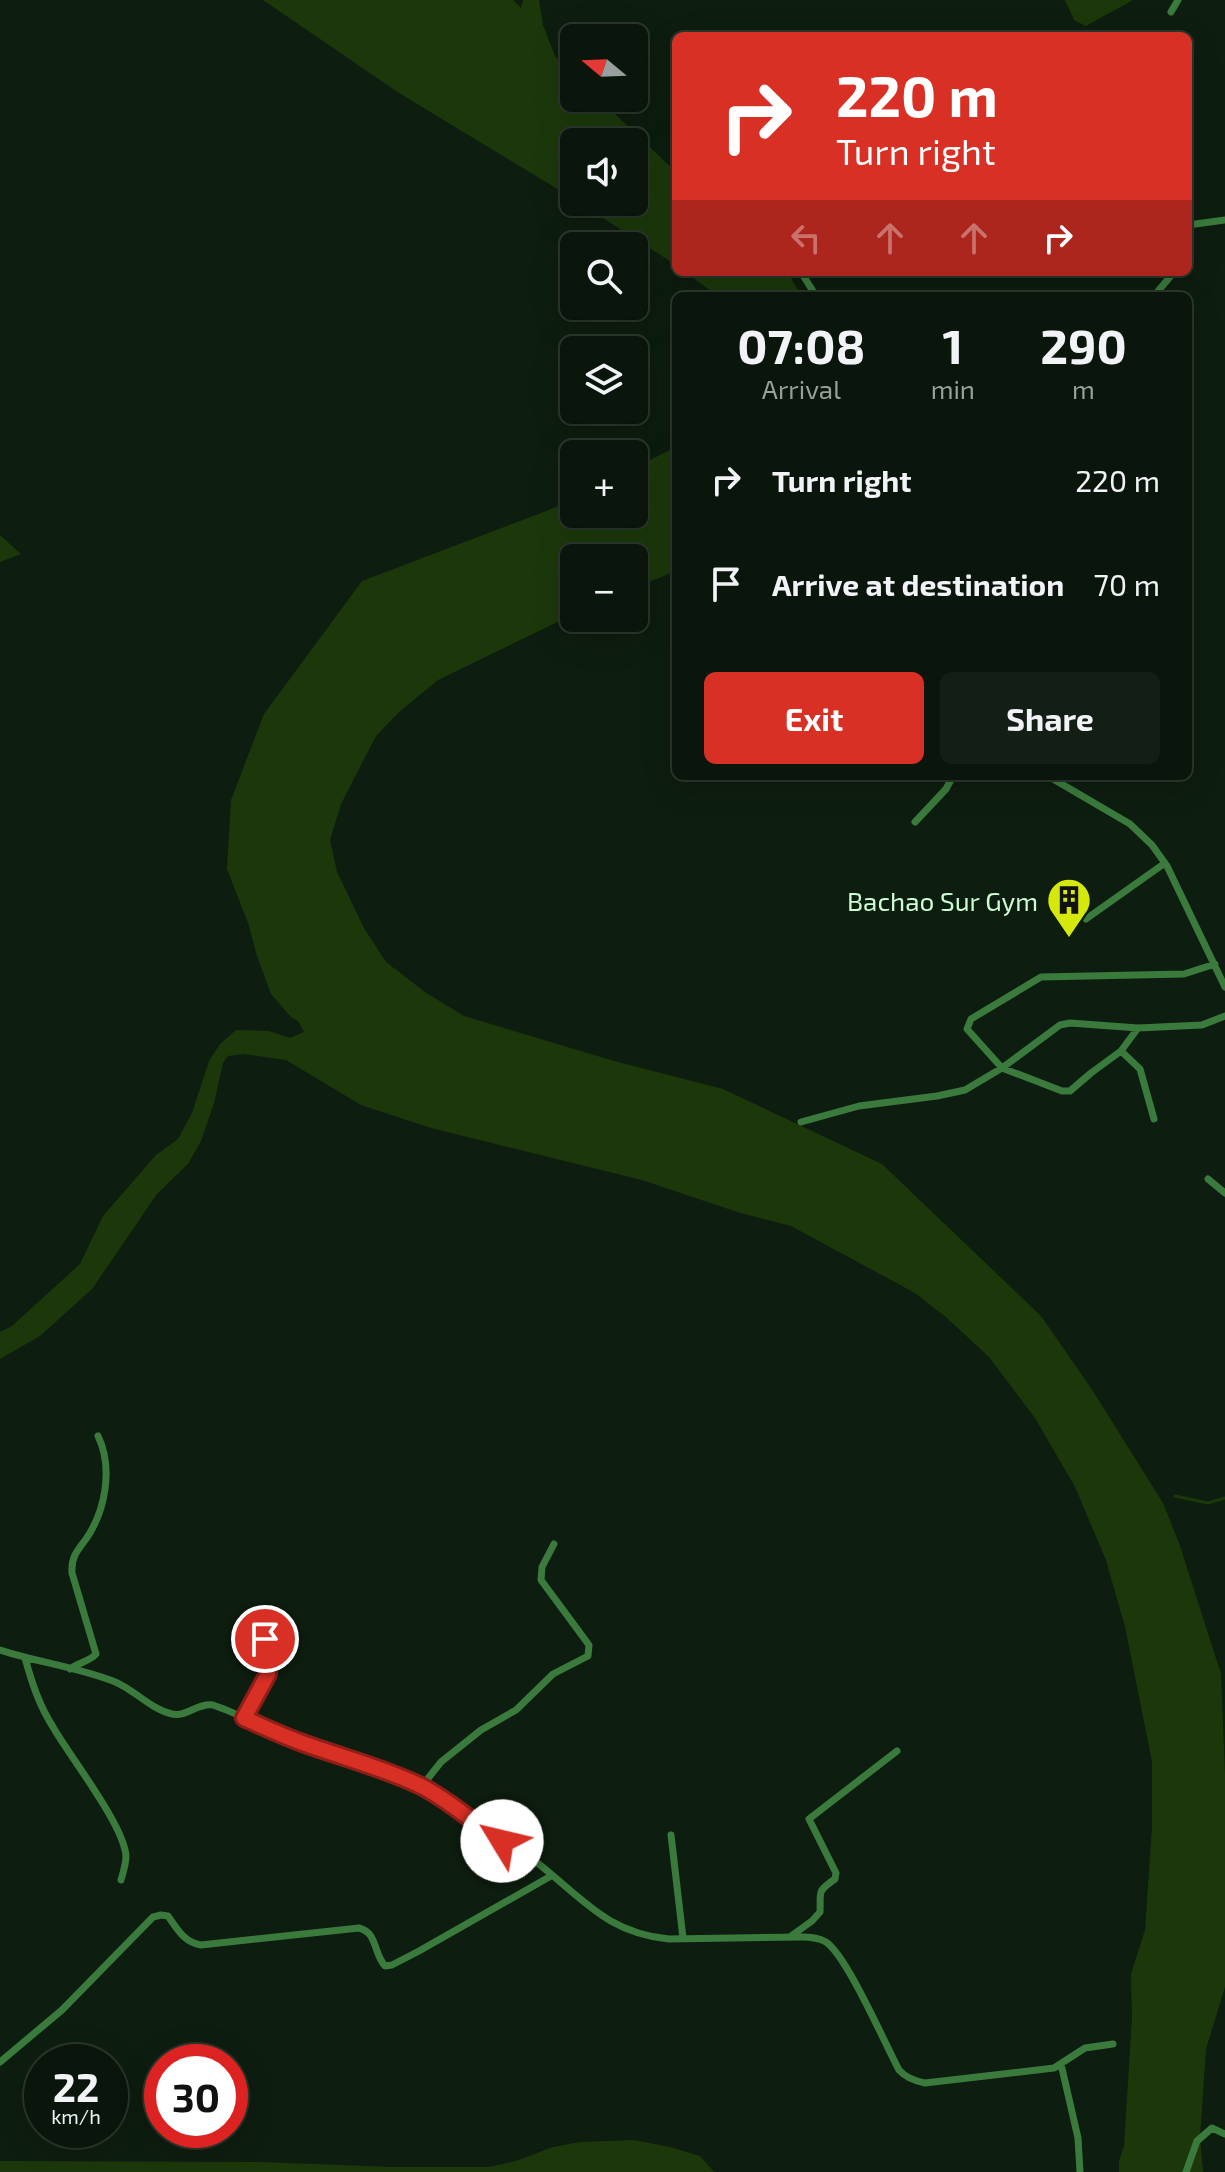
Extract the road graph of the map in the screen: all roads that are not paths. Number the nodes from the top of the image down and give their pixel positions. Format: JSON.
{"nodes":[{"id":1,"x":1178,"y":0,"type":"edge"},
{"id":2,"x":1171,"y":12,"type":"dead end"},
{"id":3,"x":1225,"y":220,"type":"edge"},
{"id":4,"x":1192,"y":224,"type":"edge"},
{"id":5,"x":1171,"y":276,"type":"edge"},
{"id":6,"x":1157,"y":292,"type":"edge"},
{"id":7,"x":951,"y":780,"type":"edge"},
{"id":8,"x":1055,"y":780,"type":"edge"},
{"id":9,"x":915,"y":822,"type":"dead end"},
{"id":10,"x":1165,"y":863,"type":"junction"},
{"id":11,"x":1086,"y":919,"type":"dead end"},
{"id":12,"x":1215,"y":964,"type":"junction"},
{"id":13,"x":1225,"y":987,"type":"edge"},
{"id":14,"x":1225,"y":1016,"type":"edge"},
{"id":15,"x":1138,"y":1028,"type":"junction"},
{"id":16,"x":1121,"y":1051,"type":"junction"},
{"id":17,"x":1002,"y":1068,"type":"junction"},
{"id":18,"x":1154,"y":1119,"type":"dead end"},
{"id":19,"x":801,"y":1122,"type":"dead end"},
{"id":20,"x":1208,"y":1179,"type":"dead end"},
{"id":21,"x":1225,"y":1193,"type":"edge"},
{"id":22,"x":98,"y":1436,"type":"dead end"},
{"id":23,"x":554,"y":1544,"type":"dead end"},
{"id":24,"x":265,"y":1639,"type":"dead end"},
{"id":25,"x":0,"y":1650,"type":"edge"},
{"id":26,"x":25,"y":1658,"type":"junction"},
{"id":27,"x":70,"y":1669,"type":"junction"},
{"id":28,"x":244,"y":1718,"type":"junction"},
{"id":29,"x":897,"y":1751,"type":"dead end"},
{"id":30,"x":422,"y":1786,"type":"junction"},
{"id":31,"x":671,"y":1835,"type":"dead end"},
{"id":32,"x":551,"y":1876,"type":"junction"},
{"id":33,"x":121,"y":1880,"type":"dead end"},
{"id":34,"x":789,"y":1937,"type":"junction"},
{"id":35,"x":683,"y":1938,"type":"junction"},
{"id":36,"x":1113,"y":2044,"type":"dead end"},
{"id":37,"x":0,"y":2062,"type":"edge"},
{"id":38,"x":1061,"y":2064,"type":"junction"},
{"id":39,"x":1225,"y":2134,"type":"edge"},
{"id":40,"x":1080,"y":2172,"type":"edge"},
{"id":41,"x":1186,"y":2172,"type":"edge"}],
"edges":[{"from":1,"to":2,"type":"street"},
{"from":3,"to":4,"type":"street"},
{"from":5,"to":6,"type":"street"},
{"from":7,"to":9,"type":"street"},
{"from":8,"to":10,"type":"street"},
{"from":10,"to":11,"type":"street"},
{"from":10,"to":12,"type":"street"},
{"from":12,"to":13,"type":"street"},
{"from":12,"to":17,"type":"street"},
{"from":14,"to":15,"type":"street"},
{"from":15,"to":16,"type":"street"},
{"from":15,"to":17,"type":"street"},
{"from":16,"to":17,"type":"street"},
{"from":16,"to":18,"type":"street"},
{"from":17,"to":19,"type":"street"},
{"from":20,"to":21,"type":"street"},
{"from":22,"to":27,"type":"street"},
{"from":23,"to":30,"type":"street"},
{"from":24,"to":28,"type":"street"},
{"from":25,"to":26,"type":"street"},
{"from":26,"to":27,"type":"street"},
{"from":26,"to":33,"type":"street"},
{"from":27,"to":28,"type":"street"},
{"from":28,"to":30,"type":"street"},
{"from":29,"to":34,"type":"street"},
{"from":30,"to":32,"type":"street"},
{"from":31,"to":35,"type":"street"},
{"from":32,"to":35,"type":"street"},
{"from":32,"to":37,"type":"street"},
{"from":34,"to":35,"type":"street"},
{"from":34,"to":38,"type":"street"},
{"from":36,"to":38,"type":"street"},
{"from":38,"to":40,"type":"street"},
{"from":39,"to":41,"type":"street"}]}
